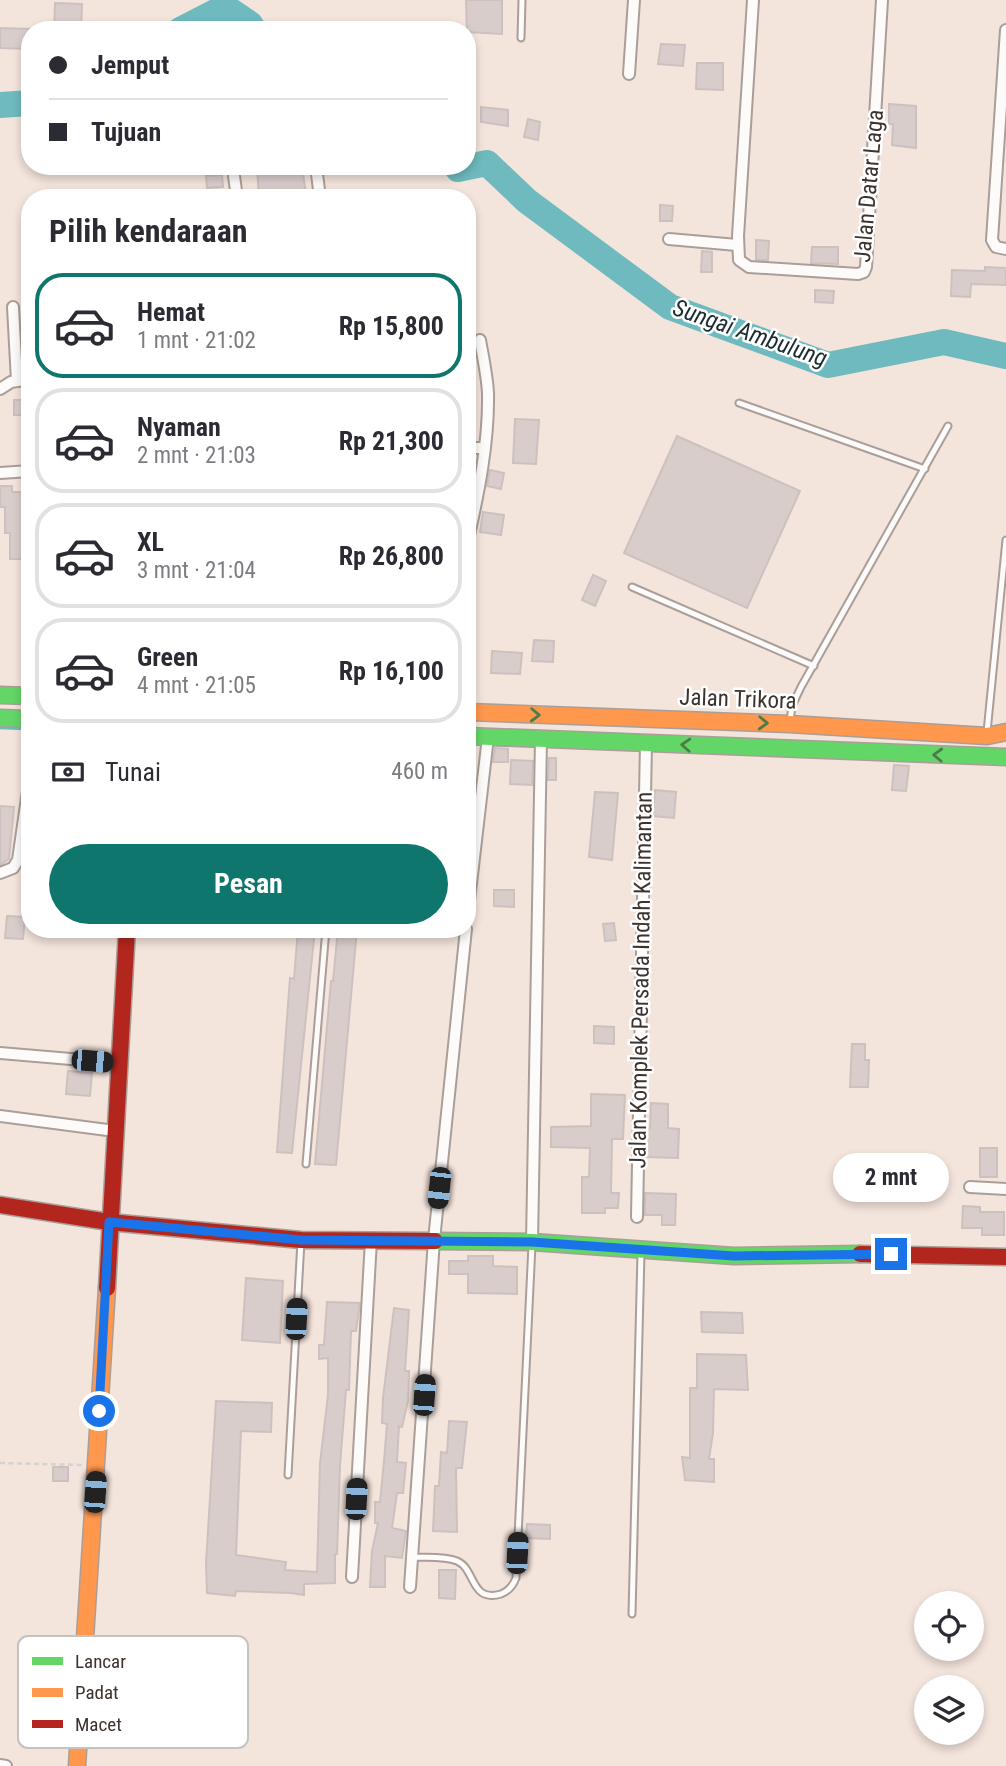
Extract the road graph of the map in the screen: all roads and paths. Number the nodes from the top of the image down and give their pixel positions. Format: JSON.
{"nodes":[{"id":1,"x":523,"y":0,"type":"edge"},
{"id":2,"x":634,"y":0,"type":"edge"},
{"id":3,"x":753,"y":0,"type":"edge"},
{"id":4,"x":882,"y":0,"type":"edge"},
{"id":5,"x":1006,"y":30,"type":"edge"},
{"id":6,"x":521,"y":38,"type":"dead end"},
{"id":7,"x":629,"y":74,"type":"dead end"},
{"id":8,"x":234,"y":176,"type":"dead end"},
{"id":9,"x":236,"y":189,"type":"edge"},
{"id":10,"x":669,"y":239,"type":"dead end"},
{"id":11,"x":737,"y":245,"type":"junction"},
{"id":12,"x":1000,"y":247,"type":"edge"},
{"id":13,"x":13,"y":307,"type":"dead end"},
{"id":14,"x":480,"y":340,"type":"dead end"},
{"id":15,"x":21,"y":380,"type":"edge"},
{"id":16,"x":17,"y":381,"type":"junction"},
{"id":17,"x":0,"y":389,"type":"edge"},
{"id":18,"x":739,"y":403,"type":"dead end"},
{"id":19,"x":948,"y":426,"type":"dead end"},
{"id":20,"x":476,"y":448,"type":"edge"},
{"id":21,"x":484,"y":448,"type":"junction"},
{"id":22,"x":925,"y":469,"type":"junction"},
{"id":23,"x":21,"y":472,"type":"edge"},
{"id":24,"x":0,"y":473,"type":"edge"},
{"id":25,"x":476,"y":493,"type":"edge"},
{"id":26,"x":1006,"y":540,"type":"edge"},
{"id":27,"x":632,"y":587,"type":"dead end"},
{"id":28,"x":814,"y":666,"type":"junction"},
{"id":29,"x":0,"y":695,"type":"edge"},
{"id":30,"x":21,"y":696,"type":"edge"},
{"id":31,"x":476,"y":712,"type":"edge"},
{"id":32,"x":0,"y":718,"type":"edge"},
{"id":33,"x":21,"y":719,"type":"edge"},
{"id":34,"x":789,"y":724,"type":"junction"},
{"id":35,"x":1006,"y":732,"type":"edge"},
{"id":36,"x":476,"y":736,"type":"edge"},
{"id":37,"x":986,"y":736,"type":"junction"},
{"id":38,"x":488,"y":737,"type":"junction"},
{"id":39,"x":541,"y":739,"type":"junction"},
{"id":40,"x":646,"y":743,"type":"junction"},
{"id":41,"x":787,"y":748,"type":"junction"},
{"id":42,"x":1006,"y":757,"type":"edge"},
{"id":43,"x":21,"y":839,"type":"edge"},
{"id":44,"x":476,"y":840,"type":"edge"},
{"id":45,"x":0,"y":873,"type":"edge"},
{"id":46,"x":126,"y":938,"type":"edge"},
{"id":47,"x":325,"y":938,"type":"edge"},
{"id":48,"x":465,"y":938,"type":"edge"},
{"id":49,"x":0,"y":1053,"type":"edge"},
{"id":50,"x":118,"y":1063,"type":"junction"},
{"id":51,"x":0,"y":1116,"type":"edge"},
{"id":52,"x":115,"y":1131,"type":"junction"},
{"id":53,"x":306,"y":1164,"type":"dead end"},
{"id":54,"x":970,"y":1187,"type":"dead end"},
{"id":55,"x":1006,"y":1189,"type":"edge"},
{"id":56,"x":0,"y":1205,"type":"edge"},
{"id":57,"x":637,"y":1217,"type":"dead end"},
{"id":58,"x":109,"y":1222,"type":"junction"},
{"id":59,"x":301,"y":1240,"type":"junction"},
{"id":60,"x":371,"y":1240,"type":"junction"},
{"id":61,"x":434,"y":1240,"type":"junction"},
{"id":62,"x":532,"y":1242,"type":"junction"},
{"id":63,"x":641,"y":1250,"type":"junction"},
{"id":64,"x":1006,"y":1257,"type":"edge"},
{"id":65,"x":0,"y":1463,"type":"edge"},
{"id":66,"x":97,"y":1465,"type":"junction"},
{"id":67,"x":288,"y":1475,"type":"dead end"},
{"id":68,"x":412,"y":1557,"type":"junction"},
{"id":69,"x":352,"y":1577,"type":"dead end"},
{"id":70,"x":410,"y":1587,"type":"dead end"},
{"id":71,"x":632,"y":1614,"type":"dead end"},
{"id":72,"x":85,"y":1636,"type":"edge"},
{"id":73,"x":77,"y":1748,"type":"edge"},
{"id":74,"x":0,"y":1765,"type":"edge"},
{"id":75,"x":6,"y":1766,"type":"edge"},
{"id":76,"x":76,"y":1766,"type":"edge"}],
"edges":[{"from":1,"to":6,"type":"lane"},
{"from":2,"to":7,"type":"street"},
{"from":3,"to":11,"type":"street"},
{"from":4,"to":11,"type":"street","name":"Jalan Datar Laga"},
{"from":5,"to":12,"type":"street"},
{"from":8,"to":9,"type":"street"},
{"from":10,"to":11,"type":"street"},
{"from":13,"to":16,"type":"street"},
{"from":14,"to":21,"type":"street"},
{"from":15,"to":16,"type":"street"},
{"from":16,"to":17,"type":"street"},
{"from":18,"to":22,"type":"lane"},
{"from":19,"to":22,"type":"lane"},
{"from":20,"to":21,"type":"street"},
{"from":21,"to":25,"type":"street"},
{"from":22,"to":28,"type":"lane"},
{"from":23,"to":24,"type":"street"},
{"from":26,"to":37,"type":"lane"},
{"from":27,"to":28,"type":"lane"},
{"from":28,"to":34,"type":"lane"},
{"from":29,"to":30,"type":"street"},
{"from":31,"to":34,"type":"street","name":"Jalan Trikora","one_way":true},
{"from":32,"to":33,"type":"street"},
{"from":34,"to":37,"type":"street","name":"Jalan Trikora"},
{"from":34,"to":41,"type":"street"},
{"from":35,"to":37,"type":"street","name":"Jalan Trikora"},
{"from":36,"to":38,"type":"street","name":"Jalan Trikora"},
{"from":38,"to":39,"type":"street","name":"Jalan Trikora"},
{"from":38,"to":44,"type":"street"},
{"from":39,"to":40,"type":"street","name":"Jalan Trikora"},
{"from":39,"to":62,"type":"street"},
{"from":41,"to":40,"type":"street","name":"Jalan Trikora","one_way":true},
{"from":40,"to":57,"type":"street","name":"Jalan Komplek Persada Indah Kalimantan"},
{"from":42,"to":41,"type":"street","name":"Jalan Trikora","one_way":true},
{"from":43,"to":45,"type":"street"},
{"from":46,"to":50,"type":"street"},
{"from":47,"to":53,"type":"lane"},
{"from":48,"to":61,"type":"street"},
{"from":49,"to":50,"type":"street"},
{"from":50,"to":52,"type":"street"},
{"from":51,"to":52,"type":"street"},
{"from":52,"to":58,"type":"street"},
{"from":54,"to":55,"type":"street"},
{"from":56,"to":58,"type":"street"},
{"from":58,"to":59,"type":"street"},
{"from":58,"to":66,"type":"street"},
{"from":59,"to":60,"type":"street"},
{"from":59,"to":67,"type":"lane"},
{"from":60,"to":61,"type":"street"},
{"from":60,"to":69,"type":"street"},
{"from":61,"to":62,"type":"street"},
{"from":61,"to":68,"type":"street"},
{"from":62,"to":63,"type":"street"},
{"from":62,"to":68,"type":"lane"},
{"from":63,"to":64,"type":"street"},
{"from":63,"to":71,"type":"lane"},
{"from":65,"to":66,"type":"path"},
{"from":66,"to":72,"type":"street"},
{"from":68,"to":70,"type":"street"},
{"from":73,"to":76,"type":"street"},
{"from":74,"to":75,"type":"street"}]}
